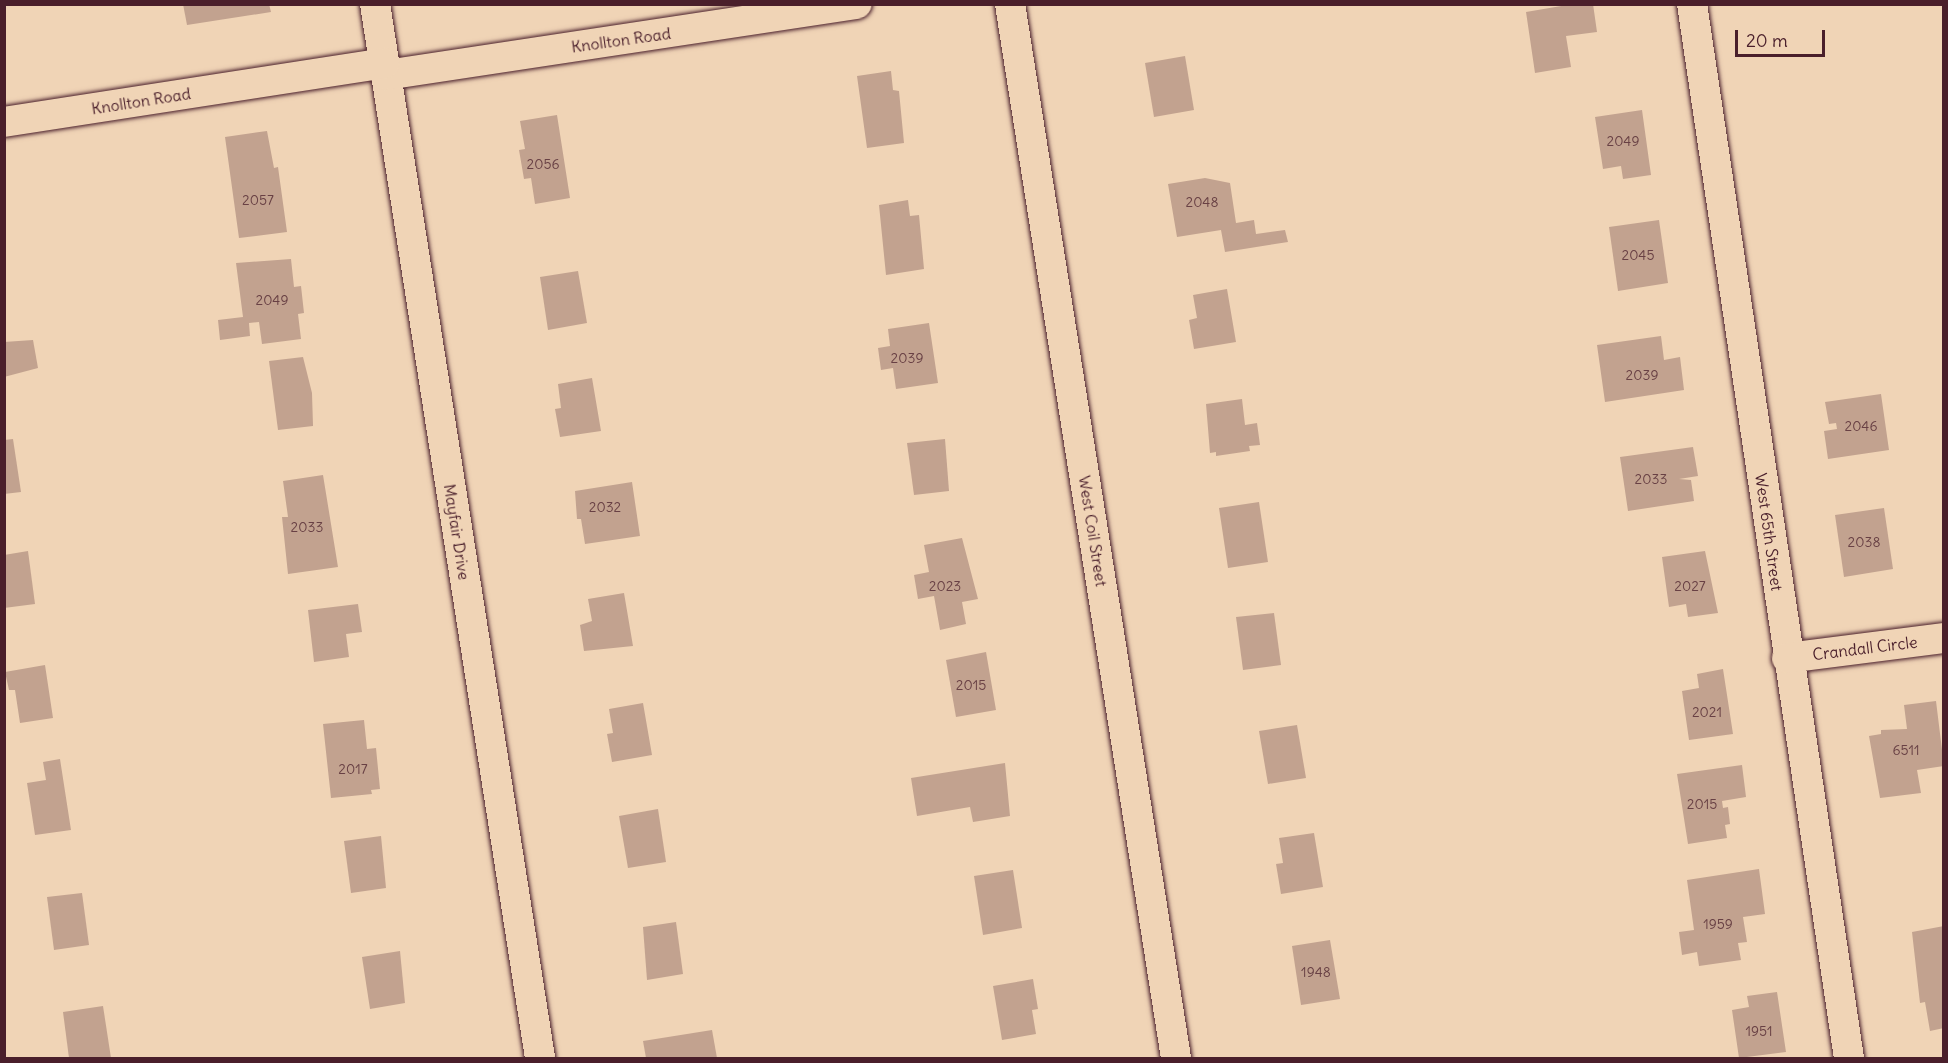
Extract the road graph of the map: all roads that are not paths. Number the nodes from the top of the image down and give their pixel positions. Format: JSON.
{"nodes":[{"id":1,"x":375,"y":4,"type":"edge"},
{"id":2,"x":857,"y":4,"type":"edge"},
{"id":3,"x":1010,"y":4,"type":"edge"},
{"id":4,"x":1692,"y":4,"type":"edge"},
{"id":5,"x":385,"y":69,"type":"junction"},
{"id":6,"x":4,"y":122,"type":"edge"},
{"id":7,"x":1944,"y":638,"type":"edge"},
{"id":8,"x":1787,"y":658,"type":"junction"},
{"id":9,"x":540,"y":1059,"type":"edge"},
{"id":10,"x":1176,"y":1059,"type":"edge"},
{"id":11,"x":1849,"y":1059,"type":"edge"}],
"edges":[{"from":1,"to":5,"type":"street","name":"Mayfair Drive"},
{"from":2,"to":5,"type":"street","name":"Knollton Road"},
{"from":3,"to":10,"type":"street","name":"West Coil Street"},
{"from":4,"to":8,"type":"street","name":"West 65th Street"},
{"from":5,"to":6,"type":"street","name":"Knollton Road"},
{"from":5,"to":9,"type":"street","name":"Mayfair Drive"},
{"from":7,"to":8,"type":"street","name":"Crandall Circle"},
{"from":8,"to":11,"type":"street","name":"West 65th Street"}]}
